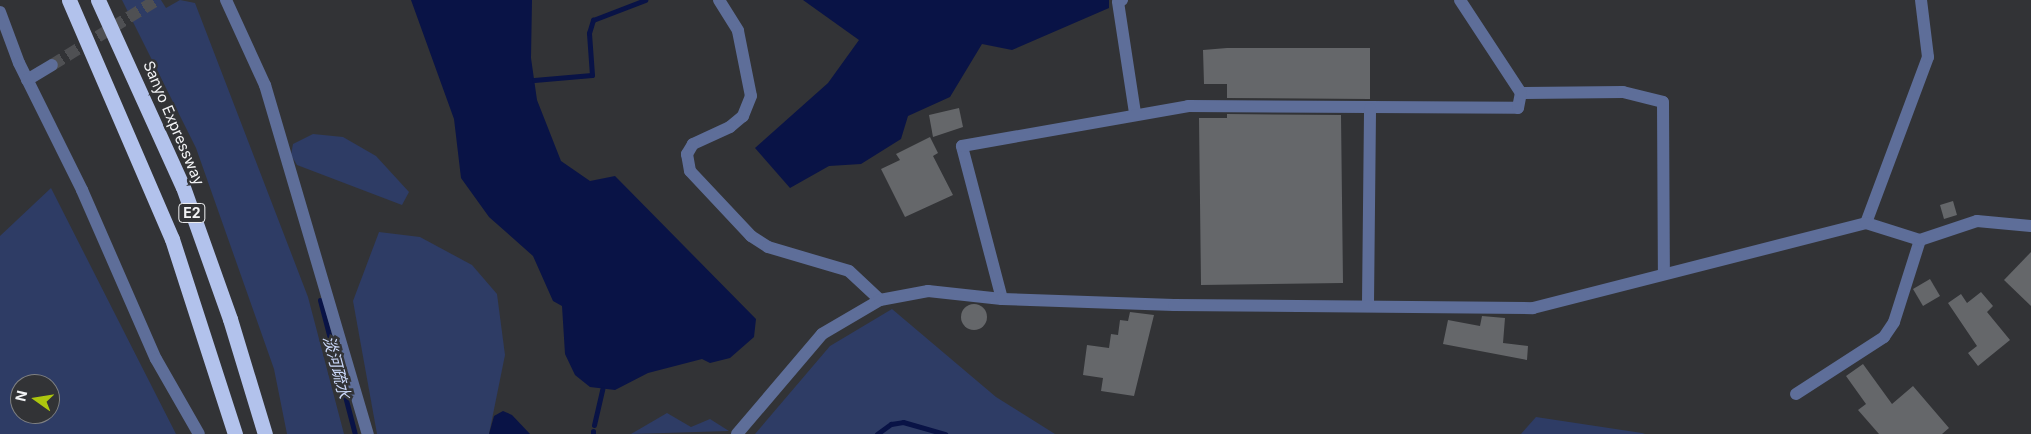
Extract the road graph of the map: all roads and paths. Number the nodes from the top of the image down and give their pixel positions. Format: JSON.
{"nodes":[{"id":1,"x":69,"y":0,"type":"edge"},
{"id":2,"x":98,"y":0,"type":"edge"},
{"id":3,"x":226,"y":0,"type":"edge"},
{"id":4,"x":719,"y":0,"type":"edge"},
{"id":5,"x":1122,"y":0,"type":"edge"},
{"id":6,"x":1460,"y":0,"type":"edge"},
{"id":7,"x":1921,"y":0,"type":"edge"},
{"id":8,"x":0,"y":12,"type":"edge"},
{"id":9,"x":52,"y":65,"type":"tunnel mouth"},
{"id":10,"x":27,"y":80,"type":"junction"},
{"id":11,"x":1520,"y":93,"type":"junction"},
{"id":12,"x":1370,"y":109,"type":"junction"},
{"id":13,"x":1134,"y":113,"type":"junction"},
{"id":14,"x":1866,"y":223,"type":"junction"},
{"id":15,"x":2031,"y":226,"type":"edge"},
{"id":16,"x":1920,"y":240,"type":"junction"},
{"id":17,"x":1664,"y":272,"type":"junction"},
{"id":18,"x":1002,"y":299,"type":"junction"},
{"id":19,"x":880,"y":300,"type":"junction"},
{"id":20,"x":1368,"y":303,"type":"junction"},
{"id":21,"x":1796,"y":394,"type":"dead end"},
{"id":22,"x":199,"y":434,"type":"edge"},
{"id":23,"x":235,"y":434,"type":"edge"},
{"id":24,"x":265,"y":434,"type":"edge"},
{"id":25,"x":368,"y":434,"type":"edge"},
{"id":26,"x":737,"y":434,"type":"edge"}],
"edges":[{"from":1,"to":23,"type":"highway","number":"E2"},
{"from":2,"to":24,"type":"highway","name":"Sanyo Expressway","number":"E2"},
{"from":3,"to":25,"type":"street"},
{"from":4,"to":19,"type":"street"},
{"from":5,"to":13,"type":"street"},
{"from":6,"to":11,"type":"street"},
{"from":7,"to":14,"type":"street"},
{"from":8,"to":10,"type":"street"},
{"from":9,"to":10,"type":"street"},
{"from":10,"to":22,"type":"street"},
{"from":11,"to":12,"type":"street"},
{"from":11,"to":17,"type":"street"},
{"from":12,"to":13,"type":"street"},
{"from":12,"to":20,"type":"street"},
{"from":13,"to":18,"type":"street"},
{"from":14,"to":16,"type":"street"},
{"from":14,"to":17,"type":"street"},
{"from":15,"to":16,"type":"street"},
{"from":16,"to":21,"type":"street"},
{"from":17,"to":20,"type":"street"},
{"from":18,"to":19,"type":"street"},
{"from":18,"to":20,"type":"street"},
{"from":19,"to":26,"type":"street"}]}
